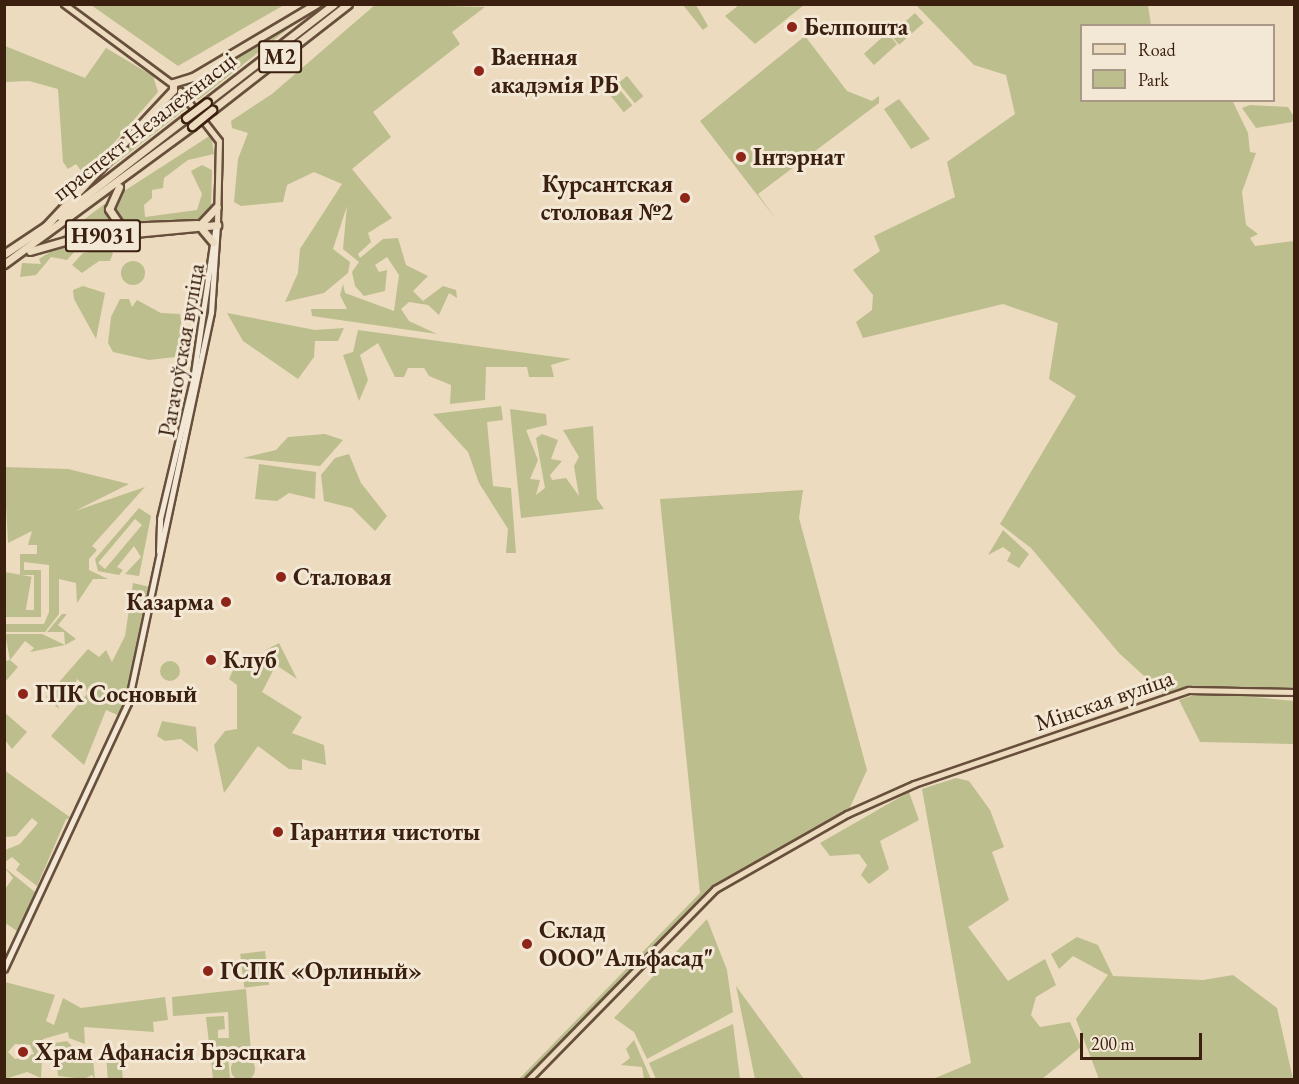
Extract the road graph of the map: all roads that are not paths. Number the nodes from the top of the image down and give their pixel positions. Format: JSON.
{"nodes":[{"id":1,"x":64,"y":4,"type":"edge"},
{"id":2,"x":316,"y":4,"type":"edge"},
{"id":3,"x":334,"y":4,"type":"edge"},
{"id":4,"x":348,"y":4,"type":"edge"},
{"id":5,"x":176,"y":87,"type":"junction"},
{"id":6,"x":122,"y":183,"type":"junction"},
{"id":7,"x":217,"y":207,"type":"junction"},
{"id":8,"x":217,"y":225,"type":"junction"},
{"id":9,"x":202,"y":226,"type":"junction"},
{"id":10,"x":45,"y":227,"type":"junction"},
{"id":11,"x":213,"y":242,"type":"junction"},
{"id":12,"x":4,"y":254,"type":"edge"},
{"id":13,"x":7,"y":263,"type":"edge"},
{"id":14,"x":159,"y":556,"type":"junction"},
{"id":15,"x":1294,"y":692,"type":"edge"},
{"id":16,"x":4,"y":969,"type":"edge"},
{"id":17,"x":528,"y":1080,"type":"edge"}],
"edges":[{"from":1,"to":5,"type":"main road","name":"Рагачоўская вуліца"},
{"from":2,"to":5,"type":"highway","number":"Н9031"},
{"from":3,"to":10,"type":"highway","name":"праспект Незалежнасці","number":"М2","bridge":true},
{"from":4,"to":6,"type":"highway","name":"праспект Незалежнасці","number":"М2","bridge":true},
{"from":5,"to":7,"type":"main road","name":"Рагачоўская вуліца"},
{"from":5,"to":10,"type":"highway","number":"Н9031"},
{"from":6,"to":9,"type":"highway","number":"Н9031"},
{"from":6,"to":13,"type":"highway","name":"праспект Незалежнасці","number":"М2"},
{"from":7,"to":8,"type":"main road","name":"Рагачоўская вуліца"},
{"from":7,"to":9,"type":"highway"},
{"from":8,"to":9,"type":"highway","number":"Н9031"},
{"from":8,"to":11,"type":"street","name":"Рагачоўская вуліца"},
{"from":8,"to":14,"type":"street","name":"Рагачоўская вуліца"},
{"from":9,"to":11,"type":"highway"},
{"from":9,"to":13,"type":"highway","number":"Н9031"},
{"from":10,"to":12,"type":"highway","name":"праспект Незалежнасці","number":"М2"},
{"from":11,"to":14,"type":"street","name":"Рагачоўская вуліца"},
{"from":14,"to":16,"type":"street","name":"Рагачоўская вуліца"},
{"from":15,"to":17,"type":"main road","name":"Мінская вуліца"}]}
